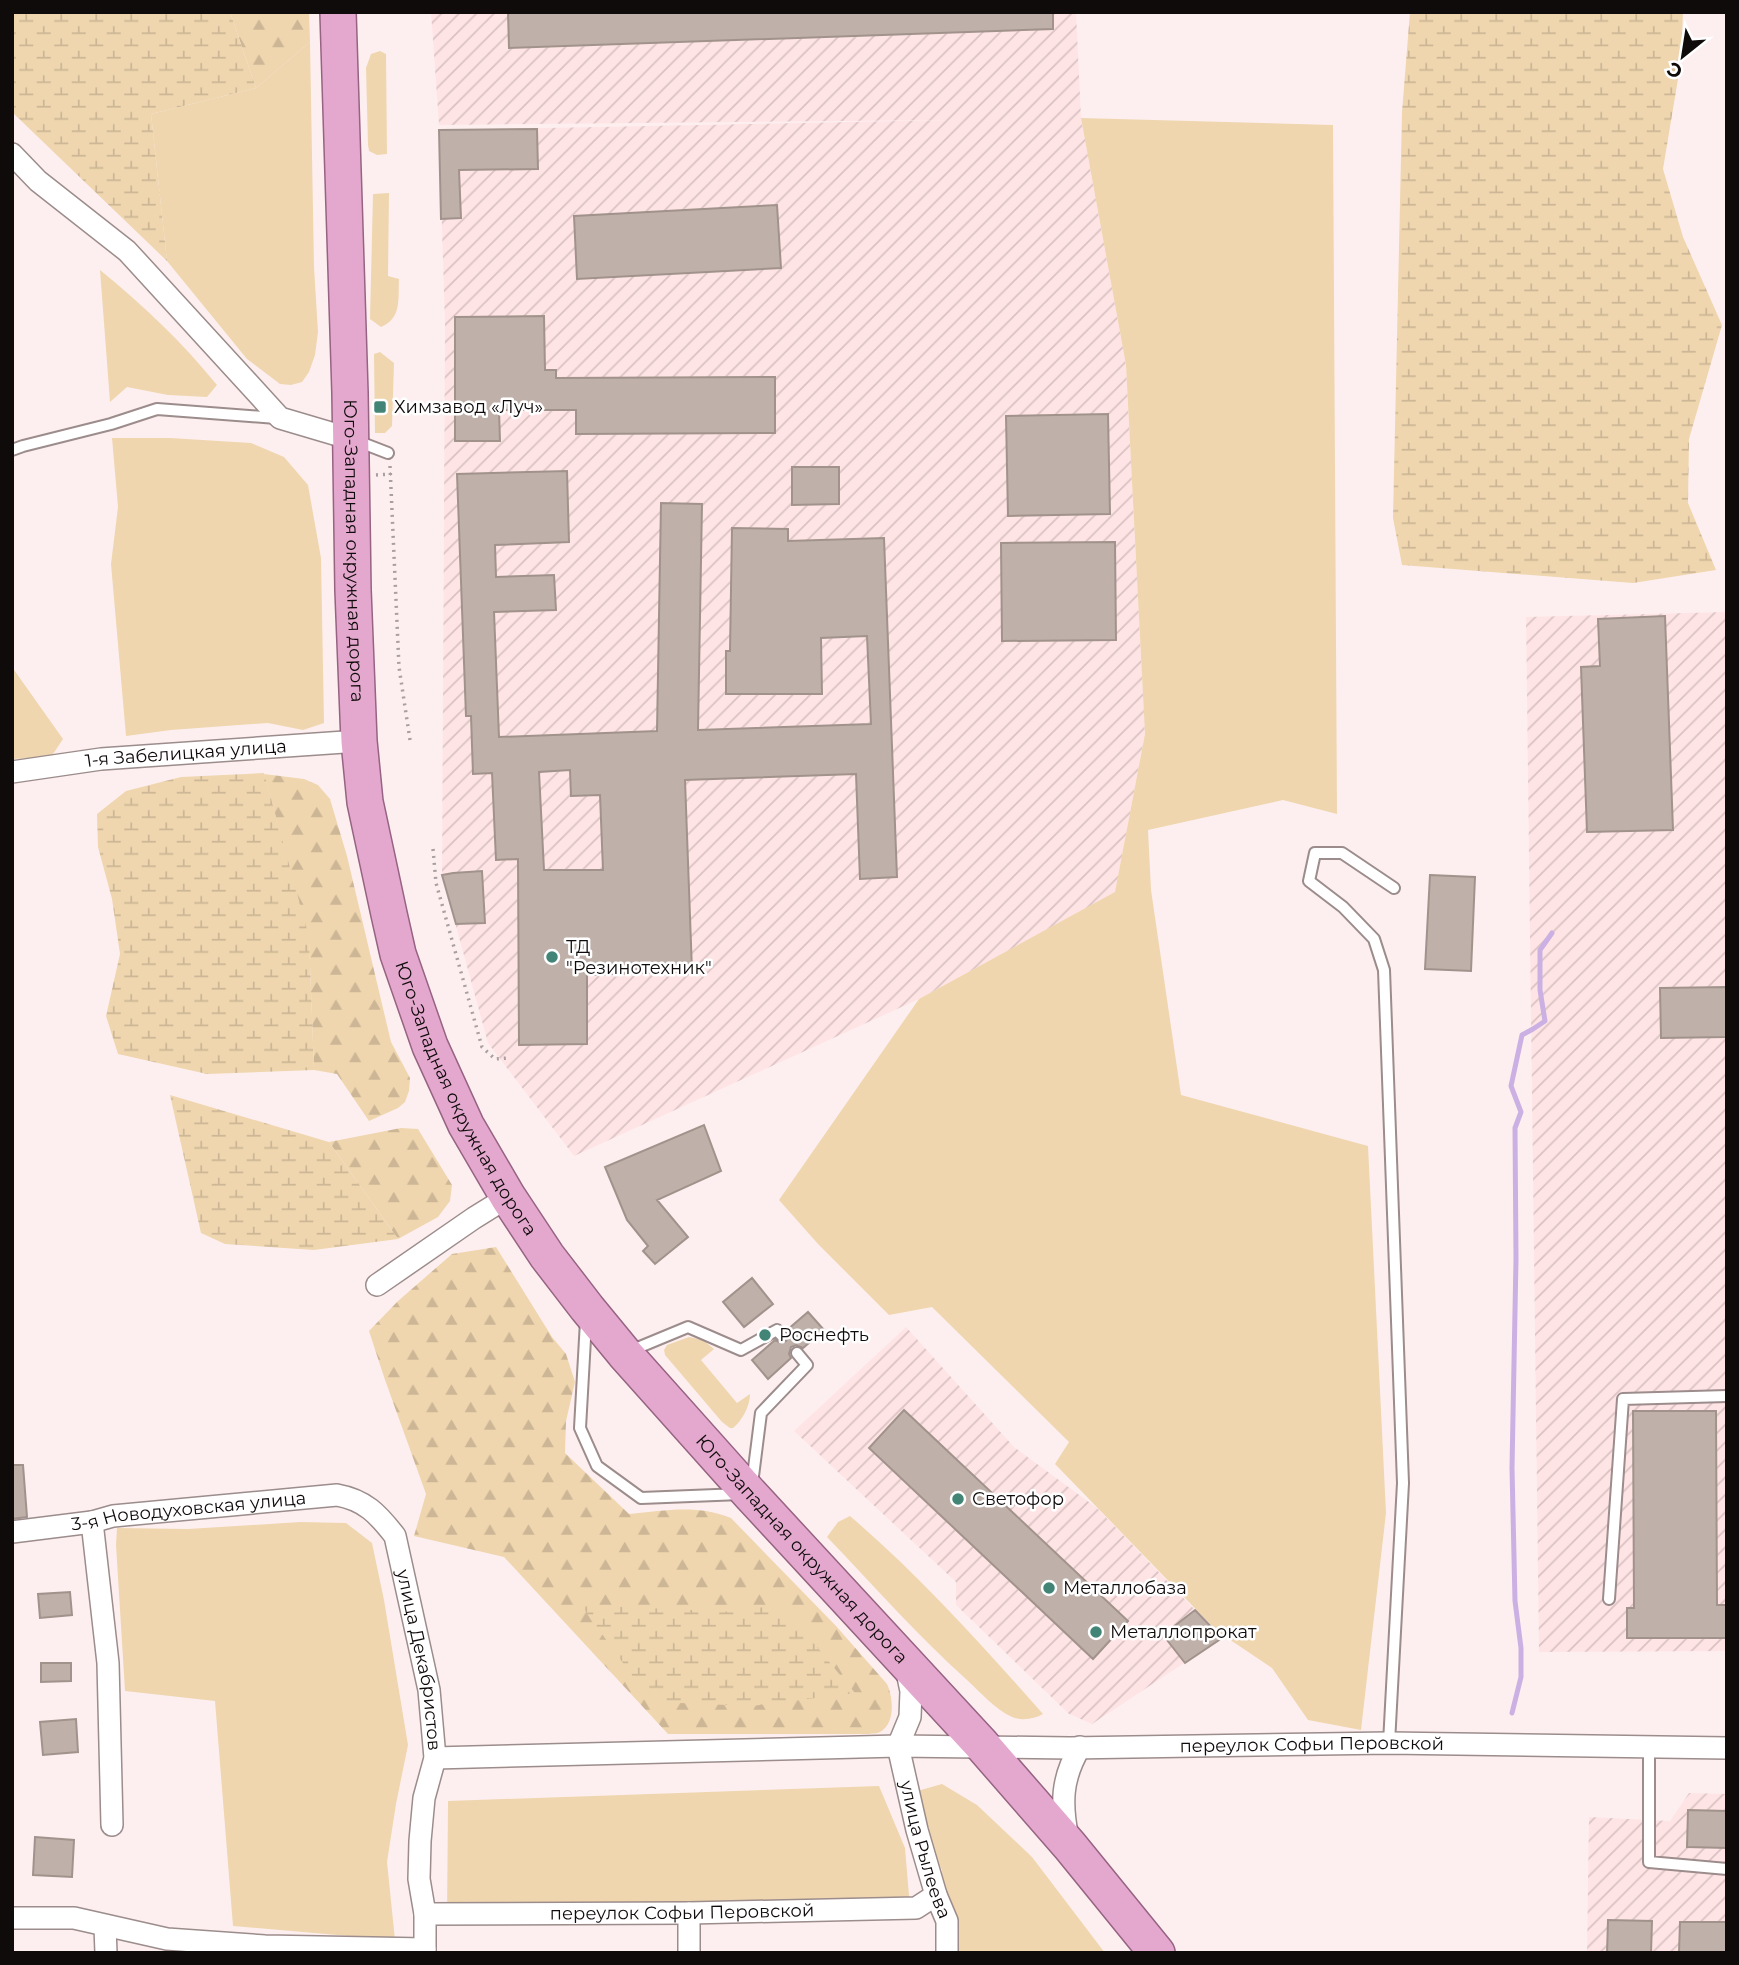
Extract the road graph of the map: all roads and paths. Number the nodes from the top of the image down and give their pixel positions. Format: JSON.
{"nodes":[{"id":1,"x":338,"y":12,"type":"edge"},
{"id":2,"x":12,"y":154,"type":"edge"},
{"id":3,"x":280,"y":418,"type":"junction"},
{"id":4,"x":351,"y":439,"type":"junction"},
{"id":5,"x":12,"y":450,"type":"edge"},
{"id":6,"x":388,"y":453,"type":"joint"},
{"id":7,"x":410,"y":740,"type":"dead end"},
{"id":8,"x":359,"y":741,"type":"junction"},
{"id":9,"x":12,"y":772,"type":"edge"},
{"id":10,"x":433,"y":849,"type":"dead end"},
{"id":11,"x":1394,"y":888,"type":"dead end"},
{"id":12,"x":508,"y":1058,"type":"dead end"},
{"id":13,"x":508,"y":1197,"type":"junction"},
{"id":14,"x":377,"y":1285,"type":"dead end"},
{"id":15,"x":587,"y":1308,"type":"junction"},
{"id":16,"x":781,"y":1335,"type":"dead end"},
{"id":17,"x":624,"y":1353,"type":"junction"},
{"id":18,"x":797,"y":1353,"type":"dead end"},
{"id":19,"x":1727,"y":1396,"type":"edge"},
{"id":20,"x":750,"y":1494,"type":"junction"},
{"id":21,"x":365,"y":1505,"type":"joint"},
{"id":22,"x":92,"y":1522,"type":"junction"},
{"id":23,"x":12,"y":1532,"type":"edge"},
{"id":24,"x":1609,"y":1599,"type":"dead end"},
{"id":25,"x":904,"y":1659,"type":"junction"},
{"id":26,"x":1389,"y":1743,"type":"junction"},
{"id":27,"x":982,"y":1745,"type":"junction"},
{"id":28,"x":898,"y":1746,"type":"junction"},
{"id":29,"x":1080,"y":1747,"type":"junction"},
{"id":30,"x":1649,"y":1748,"type":"junction"},
{"id":31,"x":1727,"y":1748,"type":"edge"},
{"id":32,"x":435,"y":1758,"type":"junction"},
{"id":33,"x":112,"y":1825,"type":"dead end"},
{"id":34,"x":1070,"y":1846,"type":"junction"},
{"id":35,"x":1727,"y":1869,"type":"edge"},
{"id":36,"x":936,"y":1895,"type":"junction"},
{"id":37,"x":688,"y":1913,"type":"junction"},
{"id":38,"x":425,"y":1914,"type":"junction"},
{"id":39,"x":12,"y":1918,"type":"edge"},
{"id":40,"x":105,"y":1927,"type":"junction"},
{"id":41,"x":425,"y":1951,"type":"edge"},
{"id":42,"x":106,"y":1953,"type":"edge"},
{"id":43,"x":689,"y":1953,"type":"edge"},
{"id":44,"x":947,"y":1953,"type":"edge"},
{"id":45,"x":1157,"y":1953,"type":"edge"}],
"edges":[{"from":1,"to":4,"type":"highway","name":"Юго-Западная окружная дорога"},
{"from":2,"to":3,"type":"street"},
{"from":3,"to":4,"type":"street"},
{"from":3,"to":5,"type":"lane"},
{"from":4,"to":6,"type":"lane"},
{"from":4,"to":8,"type":"highway","name":"Юго-Западная окружная дорога"},
{"from":6,"to":7,"type":"path"},
{"from":8,"to":9,"type":"street","name":"1-я Забелицкая улица"},
{"from":8,"to":13,"type":"highway","name":"Юго-Западная окружная дорога"},
{"from":10,"to":12,"type":"path"},
{"from":11,"to":26,"type":"lane"},
{"from":13,"to":14,"type":"street"},
{"from":13,"to":15,"type":"highway","name":"Юго-Западная окружная дорога"},
{"from":15,"to":17,"type":"highway","name":"Юго-Западная окружная дорога"},
{"from":15,"to":20,"type":"lane"},
{"from":16,"to":17,"type":"lane"},
{"from":17,"to":20,"type":"highway","name":"Юго-Западная окружная дорога"},
{"from":18,"to":20,"type":"lane"},
{"from":19,"to":24,"type":"lane"},
{"from":20,"to":25,"type":"highway","name":"Юго-Западная окружная дорога"},
{"from":21,"to":22,"type":"street","name":"3-я Новодуховская улица"},
{"from":21,"to":32,"type":"street","name":"улица Декабристов"},
{"from":22,"to":23,"type":"street","name":"3-я Новодуховская улица"},
{"from":22,"to":33,"type":"street"},
{"from":25,"to":27,"type":"highway","name":"Юго-Западная окружная дорога"},
{"from":25,"to":28,"type":"street"},
{"from":26,"to":29,"type":"street","name":"переулок Софьи Перовской"},
{"from":26,"to":30,"type":"street","name":"переулок Софьи Перовской"},
{"from":27,"to":28,"type":"street","name":"переулок Софьи Перовской"},
{"from":27,"to":29,"type":"street","name":"переулок Софьи Перовской"},
{"from":27,"to":34,"type":"highway","name":"Юго-Западная окружная дорога"},
{"from":28,"to":32,"type":"street","name":"переулок Софьи Перовской"},
{"from":28,"to":36,"type":"street","name":"улица Рылеева"},
{"from":29,"to":34,"type":"street"},
{"from":30,"to":31,"type":"street","name":"переулок Софьи Перовской"},
{"from":30,"to":35,"type":"lane"},
{"from":32,"to":38,"type":"street","name":"улица Декабристов"},
{"from":34,"to":45,"type":"highway","name":"Юго-Западная окружная дорога"},
{"from":36,"to":37,"type":"street","name":"переулок Софьи Перовской"},
{"from":36,"to":44,"type":"street","name":"улица Рылеева"},
{"from":37,"to":38,"type":"street","name":"переулок Софьи Перовской"},
{"from":37,"to":43,"type":"street"},
{"from":38,"to":41,"type":"street","name":"улица Декабристов"},
{"from":39,"to":40,"type":"street"},
{"from":40,"to":41,"type":"street"},
{"from":40,"to":42,"type":"street"}]}
